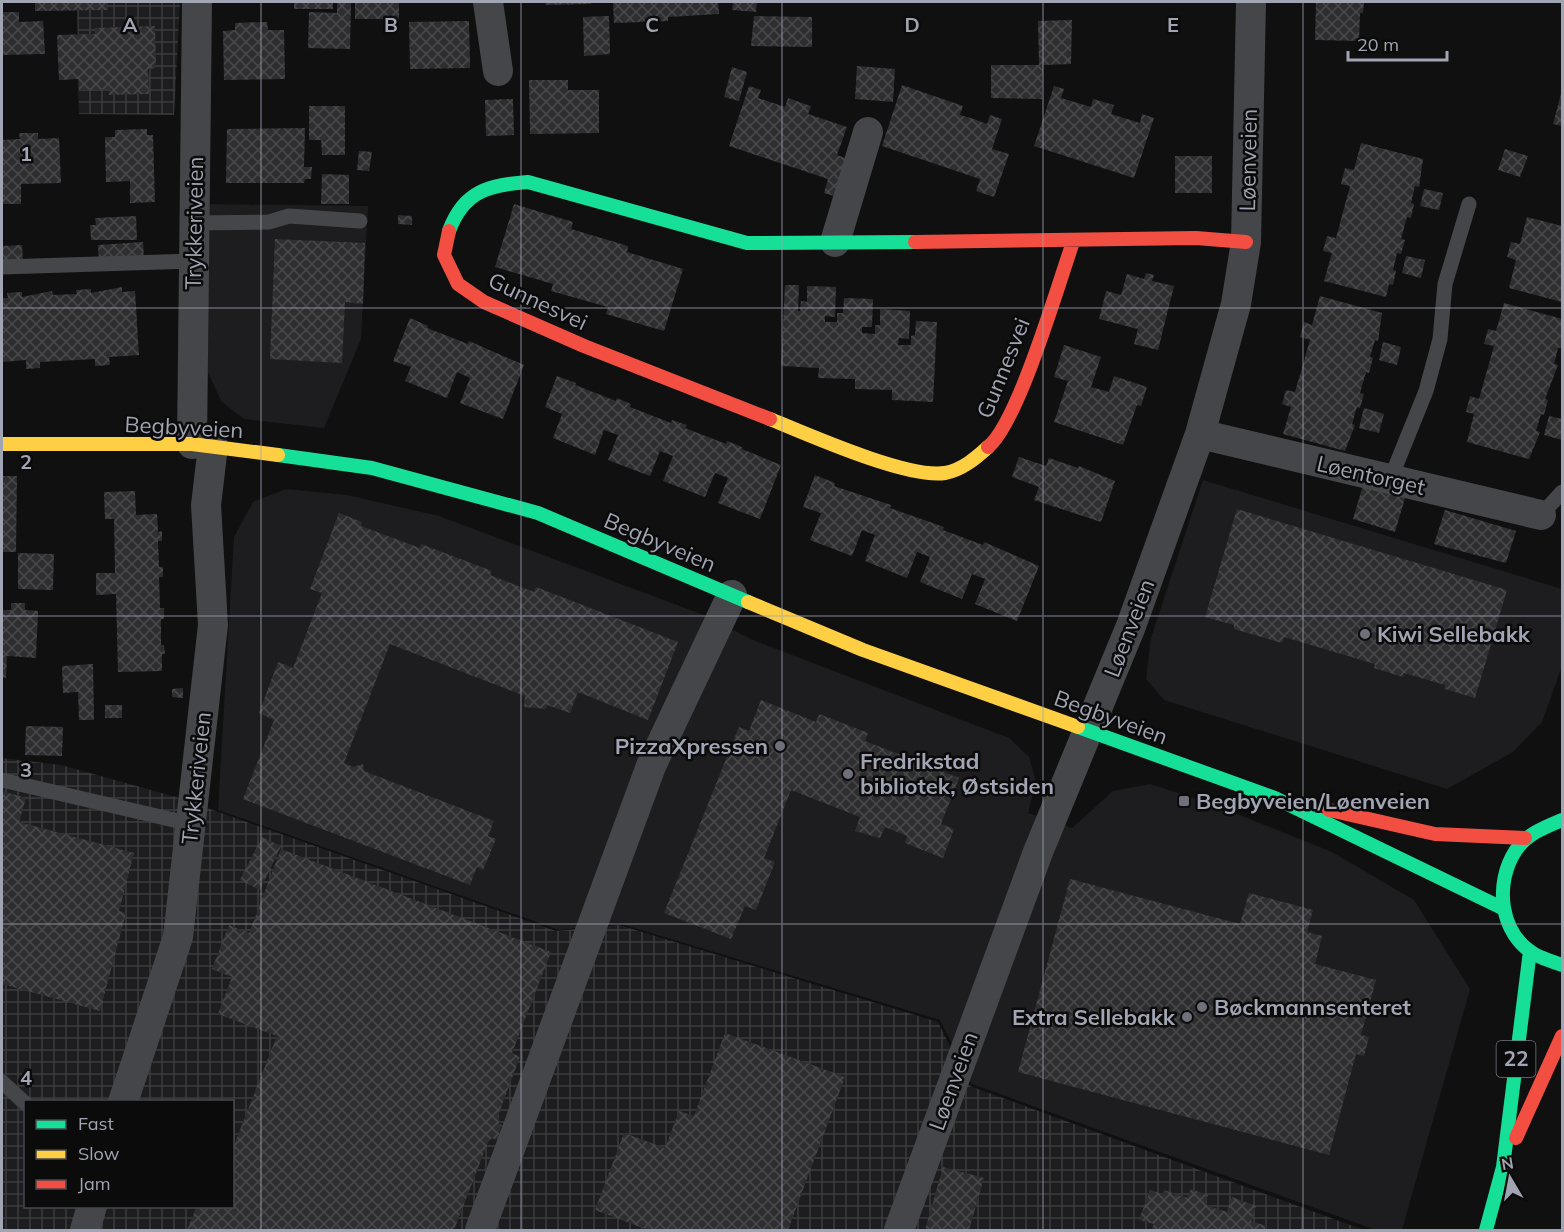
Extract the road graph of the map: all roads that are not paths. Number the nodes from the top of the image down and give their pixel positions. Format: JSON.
{"nodes":[{"id":1,"x":197,"y":2,"type":"edge"},
{"id":2,"x":488,"y":2,"type":"edge"},
{"id":3,"x":1251,"y":2,"type":"edge"},
{"id":4,"x":498,"y":71,"type":"dead end"},
{"id":5,"x":868,"y":132,"type":"dead end"},
{"id":6,"x":1469,"y":204,"type":"dead end"},
{"id":7,"x":360,"y":221,"type":"dead end"},
{"id":8,"x":194,"y":223,"type":"junction"},
{"id":9,"x":835,"y":242,"type":"junction"},
{"id":10,"x":1073,"y":242,"type":"junction"},
{"id":11,"x":1246,"y":242,"type":"junction"},
{"id":12,"x":194,"y":261,"type":"junction"},
{"id":13,"x":2,"y":267,"type":"edge"},
{"id":14,"x":1200,"y":434,"type":"junction"},
{"id":15,"x":2,"y":444,"type":"edge"},
{"id":16,"x":202,"y":445,"type":"junction"},
{"id":17,"x":1390,"y":480,"type":"junction"},
{"id":18,"x":1563,"y":492,"type":"edge"},
{"id":19,"x":1541,"y":515,"type":"joint"},
{"id":20,"x":732,"y":595,"type":"junction"},
{"id":21,"x":1088,"y":731,"type":"junction"},
{"id":22,"x":2,"y":780,"type":"edge"},
{"id":23,"x":1275,"y":798,"type":"junction"},
{"id":24,"x":1562,"y":818,"type":"edge"},
{"id":25,"x":191,"y":824,"type":"junction"},
{"id":26,"x":1525,"y":838,"type":"junction"},
{"id":27,"x":1502,"y":908,"type":"junction"},
{"id":28,"x":1530,"y":951,"type":"junction"},
{"id":29,"x":1563,"y":965,"type":"edge"},
{"id":30,"x":1563,"y":1036,"type":"edge"},
{"id":31,"x":2,"y":1082,"type":"edge"},
{"id":32,"x":123,"y":1100,"type":"edge"},
{"id":33,"x":24,"y":1102,"type":"edge"},
{"id":34,"x":1503,"y":1167,"type":"junction"},
{"id":35,"x":91,"y":1208,"type":"edge"},
{"id":36,"x":85,"y":1230,"type":"edge"},
{"id":37,"x":480,"y":1230,"type":"edge"},
{"id":38,"x":899,"y":1230,"type":"edge"},
{"id":39,"x":1486,"y":1230,"type":"edge"}],
"edges":[{"from":1,"to":8,"type":"street","name":"Trykkeriveien"},
{"from":2,"to":4,"type":"street"},
{"from":3,"to":11,"type":"street","name":"Løenveien"},
{"from":5,"to":9,"type":"street"},
{"from":6,"to":17,"type":"lane"},
{"from":7,"to":8,"type":"lane"},
{"from":8,"to":12,"type":"street","name":"Trykkeriveien"},
{"from":9,"to":10,"type":"main road","name":"Gunnesvei"},
{"from":9,"to":10,"type":"main road","name":"Gunnesvei"},
{"from":10,"to":11,"type":"main road","name":"Gunnesvei"},
{"from":11,"to":14,"type":"street","name":"Løenveien"},
{"from":12,"to":13,"type":"lane"},
{"from":12,"to":16,"type":"street","name":"Trykkeriveien"},
{"from":14,"to":17,"type":"street","name":"Løentorget"},
{"from":14,"to":21,"type":"street","name":"Løenveien"},
{"from":15,"to":16,"type":"main road","name":"Begbyveien"},
{"from":16,"to":20,"type":"main road","name":"Begbyveien"},
{"from":16,"to":25,"type":"street","name":"Trykkeriveien"},
{"from":17,"to":19,"type":"street","name":"Løentorget"},
{"from":18,"to":19,"type":"lane"},
{"from":20,"to":21,"type":"main road","name":"Begbyveien"},
{"from":20,"to":37,"type":"street"},
{"from":21,"to":23,"type":"main road","name":"Begbyveien"},
{"from":21,"to":38,"type":"street","name":"Løenveien"},
{"from":22,"to":25,"type":"lane"},
{"from":23,"to":26,"type":"main road","name":"Begbyveien"},
{"from":23,"to":27,"type":"main road","name":"Begbyveien"},
{"from":24,"to":26,"type":"main road"},
{"from":25,"to":32,"type":"street","name":"Trykkeriveien"},
{"from":26,"to":27,"type":"main road"},
{"from":27,"to":28,"type":"main road"},
{"from":28,"to":29,"type":"main road"},
{"from":28,"to":34,"type":"main road","number":"22"},
{"from":30,"to":34,"type":"main road","number":"22"},
{"from":31,"to":33,"type":"lane"},
{"from":34,"to":39,"type":"main road","number":"22"},
{"from":35,"to":36,"type":"street"}]}
